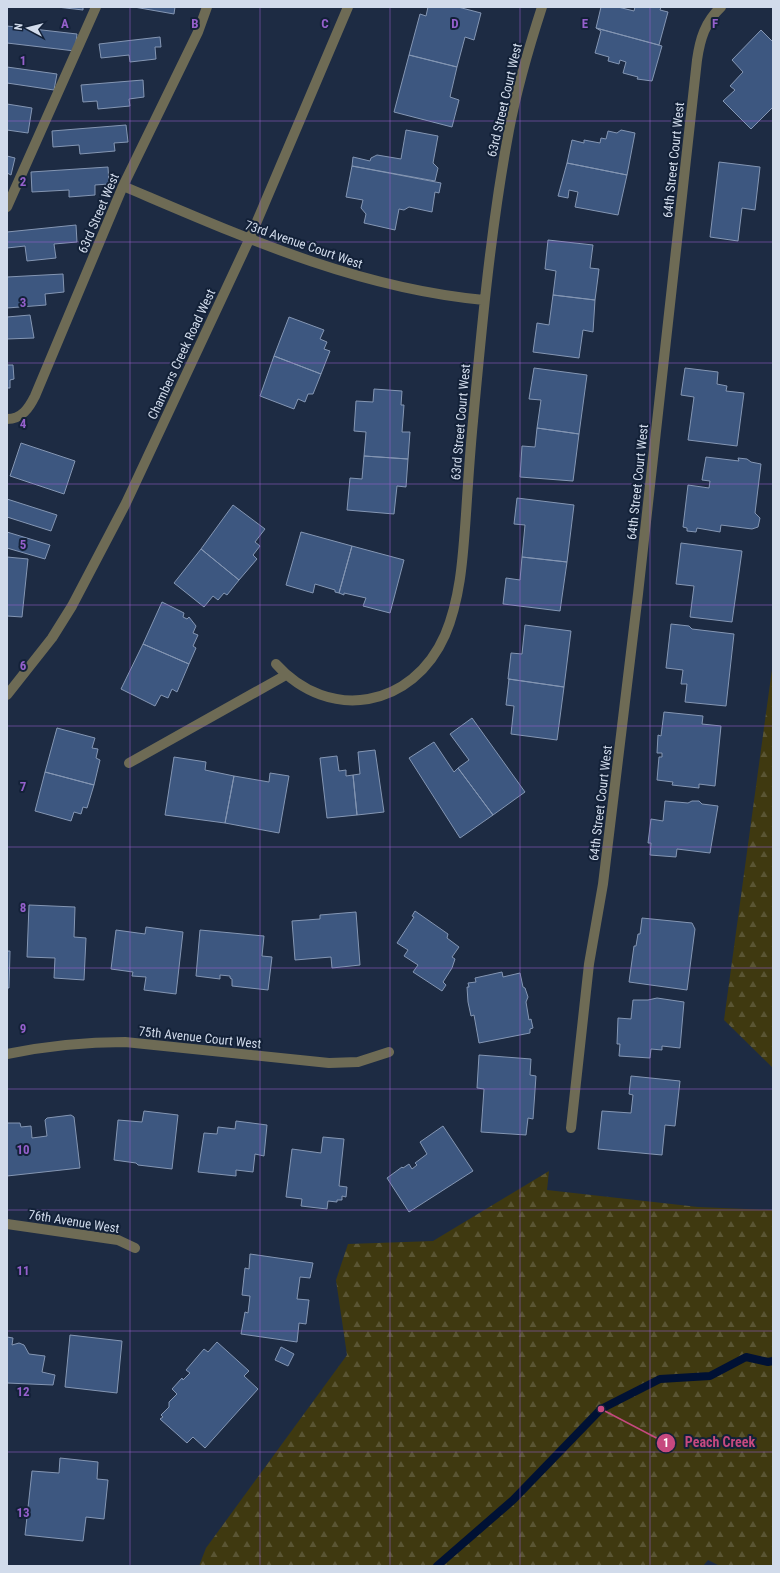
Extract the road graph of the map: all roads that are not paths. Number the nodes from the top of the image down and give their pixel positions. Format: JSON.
{"nodes":[{"id":1,"x":96,"y":7,"type":"edge"},
{"id":2,"x":207,"y":7,"type":"edge"},
{"id":3,"x":348,"y":7,"type":"edge"},
{"id":4,"x":542,"y":7,"type":"edge"},
{"id":5,"x":721,"y":7,"type":"edge"},
{"id":6,"x":123,"y":186,"type":"junction"},
{"id":7,"x":7,"y":207,"type":"edge"},
{"id":8,"x":249,"y":240,"type":"junction"},
{"id":9,"x":484,"y":300,"type":"junction"},
{"id":10,"x":7,"y":419,"type":"edge"},
{"id":11,"x":276,"y":664,"type":"dead end"},
{"id":12,"x":286,"y":675,"type":"junction"},
{"id":13,"x":7,"y":695,"type":"edge"},
{"id":14,"x":129,"y":763,"type":"dead end"},
{"id":15,"x":389,"y":1052,"type":"dead end"},
{"id":16,"x":7,"y":1054,"type":"edge"},
{"id":17,"x":571,"y":1128,"type":"dead end"},
{"id":18,"x":7,"y":1224,"type":"edge"},
{"id":19,"x":135,"y":1248,"type":"dead end"}],
"edges":[{"from":1,"to":7,"type":"street"},
{"from":2,"to":6,"type":"street","name":"63rd Street West"},
{"from":3,"to":8,"type":"street","name":"Chambers Creek Road West"},
{"from":4,"to":9,"type":"street","name":"63rd Street Court West"},
{"from":5,"to":17,"type":"street","name":"64th Street Court West"},
{"from":6,"to":8,"type":"street","name":"73rd Avenue Court West"},
{"from":6,"to":10,"type":"street","name":"63rd Street West"},
{"from":8,"to":9,"type":"street","name":"73rd Avenue Court West"},
{"from":8,"to":13,"type":"street","name":"Chambers Creek Road West"},
{"from":9,"to":12,"type":"street","name":"63rd Street Court West"},
{"from":11,"to":12,"type":"street","name":"63rd Street Court West"},
{"from":12,"to":14,"type":"street"},
{"from":15,"to":16,"type":"street","name":"75th Avenue Court West"},
{"from":18,"to":19,"type":"street","name":"76th Avenue West"}]}
